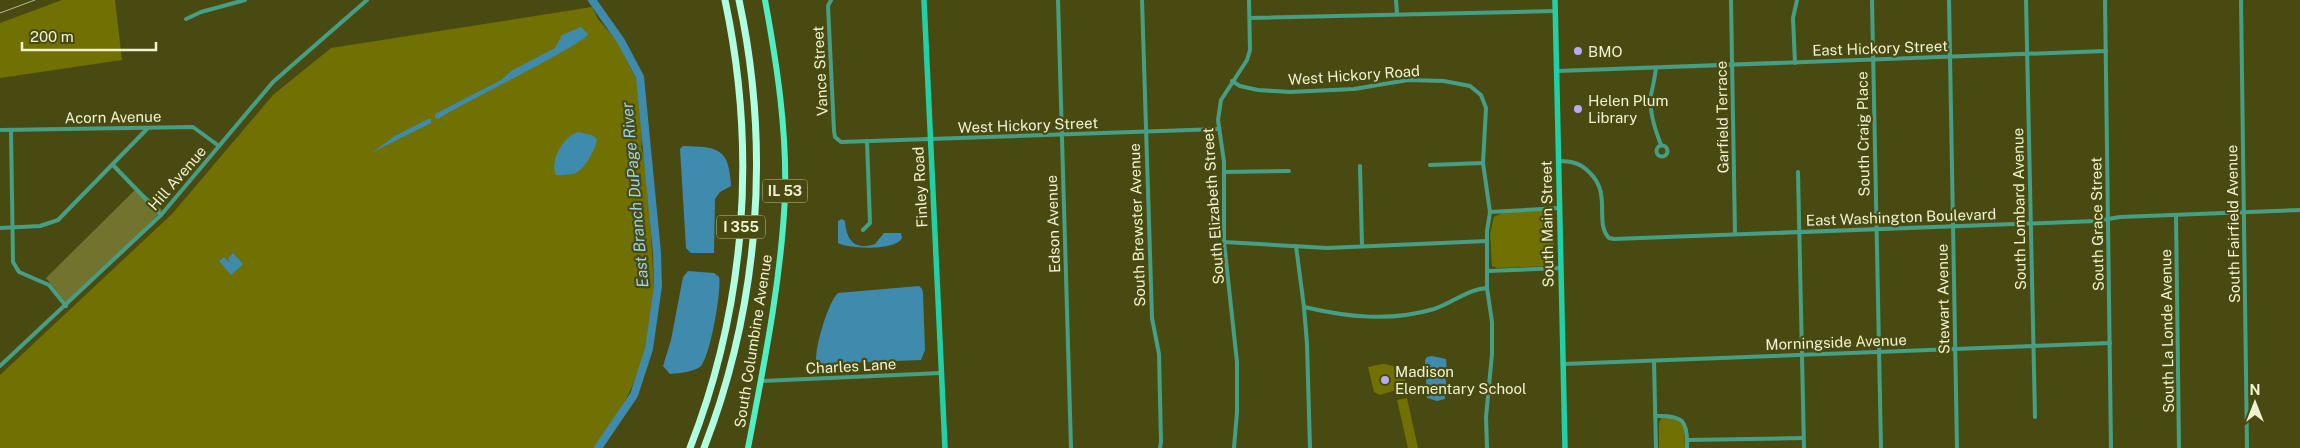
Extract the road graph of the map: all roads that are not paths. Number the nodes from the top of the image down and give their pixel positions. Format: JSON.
{"nodes":[{"id":1,"x":245,"y":0,"type":"edge"},
{"id":2,"x":367,"y":0,"type":"edge"},
{"id":3,"x":725,"y":0,"type":"edge"},
{"id":4,"x":739,"y":0,"type":"edge"},
{"id":5,"x":765,"y":0,"type":"edge"},
{"id":6,"x":831,"y":0,"type":"edge"},
{"id":7,"x":924,"y":0,"type":"edge"},
{"id":8,"x":1058,"y":0,"type":"edge"},
{"id":9,"x":1142,"y":0,"type":"edge"},
{"id":10,"x":1249,"y":0,"type":"edge"},
{"id":11,"x":1396,"y":0,"type":"edge"},
{"id":12,"x":1555,"y":0,"type":"edge"},
{"id":13,"x":1731,"y":0,"type":"edge"},
{"id":14,"x":1797,"y":0,"type":"edge"},
{"id":15,"x":1872,"y":0,"type":"edge"},
{"id":16,"x":1949,"y":0,"type":"edge"},
{"id":17,"x":2026,"y":0,"type":"edge"},
{"id":18,"x":2105,"y":0,"type":"edge"},
{"id":19,"x":2241,"y":0,"type":"edge"},
{"id":20,"x":1555,"y":12,"type":"junction"},
{"id":21,"x":1397,"y":14,"type":"junction"},
{"id":22,"x":1250,"y":18,"type":"junction"},
{"id":23,"x":186,"y":20,"type":"dead end"},
{"id":24,"x":2106,"y":51,"type":"junction"},
{"id":25,"x":2027,"y":54,"type":"junction"},
{"id":26,"x":1950,"y":57,"type":"junction"},
{"id":27,"x":1873,"y":60,"type":"junction"},
{"id":28,"x":1795,"y":63,"type":"junction"},
{"id":29,"x":1732,"y":65,"type":"junction"},
{"id":30,"x":1656,"y":68,"type":"junction"},
{"id":31,"x":1557,"y":71,"type":"junction"},
{"id":32,"x":1232,"y":81,"type":"junction"},
{"id":33,"x":148,"y":128,"type":"junction"},
{"id":34,"x":1218,"y":129,"type":"junction"},
{"id":35,"x":0,"y":130,"type":"edge"},
{"id":36,"x":11,"y":130,"type":"junction"},
{"id":37,"x":1146,"y":132,"type":"junction"},
{"id":38,"x":1062,"y":135,"type":"junction"},
{"id":39,"x":931,"y":139,"type":"junction"},
{"id":40,"x":838,"y":140,"type":"joint"},
{"id":41,"x":867,"y":141,"type":"junction"},
{"id":42,"x":1660,"y":145,"type":"dead end"},
{"id":43,"x":219,"y":146,"type":"junction"},
{"id":44,"x":1558,"y":161,"type":"junction"},
{"id":45,"x":1483,"y":163,"type":"junction"},
{"id":46,"x":113,"y":165,"type":"junction"},
{"id":47,"x":1430,"y":165,"type":"dead end"},
{"id":48,"x":1360,"y":166,"type":"dead end"},
{"id":49,"x":1289,"y":171,"type":"dead end"},
{"id":50,"x":1224,"y":172,"type":"junction"},
{"id":51,"x":1798,"y":172,"type":"dead end"},
{"id":52,"x":1560,"y":208,"type":"junction"},
{"id":53,"x":2300,"y":210,"type":"edge"},
{"id":54,"x":1490,"y":212,"type":"junction"},
{"id":55,"x":2244,"y":212,"type":"junction"},
{"id":56,"x":161,"y":215,"type":"junction"},
{"id":57,"x":2176,"y":215,"type":"junction"},
{"id":58,"x":2108,"y":219,"type":"junction"},
{"id":59,"x":2031,"y":224,"type":"junction"},
{"id":60,"x":1953,"y":226,"type":"junction"},
{"id":61,"x":12,"y":227,"type":"junction"},
{"id":62,"x":0,"y":228,"type":"edge"},
{"id":63,"x":1876,"y":229,"type":"junction"},
{"id":64,"x":863,"y":230,"type":"dead end"},
{"id":65,"x":1799,"y":231,"type":"junction"},
{"id":66,"x":1735,"y":234,"type":"junction"},
{"id":67,"x":1487,"y":241,"type":"junction"},
{"id":68,"x":1224,"y":242,"type":"junction"},
{"id":69,"x":1296,"y":246,"type":"junction"},
{"id":70,"x":1362,"y":246,"type":"junction"},
{"id":71,"x":1561,"y":268,"type":"junction"},
{"id":72,"x":1488,"y":271,"type":"junction"},
{"id":73,"x":1487,"y":288,"type":"junction"},
{"id":74,"x":66,"y":306,"type":"junction"},
{"id":75,"x":1304,"y":307,"type":"junction"},
{"id":76,"x":2110,"y":343,"type":"junction"},
{"id":77,"x":2033,"y":346,"type":"junction"},
{"id":78,"x":1956,"y":349,"type":"junction"},
{"id":79,"x":1879,"y":352,"type":"junction"},
{"id":80,"x":1802,"y":355,"type":"junction"},
{"id":81,"x":1654,"y":361,"type":"junction"},
{"id":82,"x":1563,"y":364,"type":"junction"},
{"id":83,"x":0,"y":366,"type":"edge"},
{"id":84,"x":941,"y":373,"type":"junction"},
{"id":85,"x":761,"y":382,"type":"junction"},
{"id":86,"x":1656,"y":416,"type":"junction"},
{"id":87,"x":2035,"y":417,"type":"dead end"},
{"id":88,"x":1804,"y":438,"type":"junction"},
{"id":89,"x":1687,"y":440,"type":"junction"},
{"id":90,"x":690,"y":448,"type":"edge"},
{"id":91,"x":704,"y":448,"type":"edge"},
{"id":92,"x":748,"y":448,"type":"edge"},
{"id":93,"x":945,"y":448,"type":"edge"},
{"id":94,"x":1071,"y":448,"type":"edge"},
{"id":95,"x":1160,"y":448,"type":"edge"},
{"id":96,"x":1234,"y":448,"type":"edge"},
{"id":97,"x":1310,"y":448,"type":"edge"},
{"id":98,"x":1487,"y":448,"type":"edge"},
{"id":99,"x":1565,"y":448,"type":"edge"},
{"id":100,"x":1656,"y":448,"type":"edge"},
{"id":101,"x":1687,"y":448,"type":"edge"},
{"id":102,"x":1804,"y":448,"type":"edge"},
{"id":103,"x":1881,"y":448,"type":"edge"},
{"id":104,"x":1957,"y":448,"type":"edge"},
{"id":105,"x":2111,"y":448,"type":"edge"},
{"id":106,"x":2179,"y":448,"type":"edge"},
{"id":107,"x":2247,"y":448,"type":"edge"}],
"edges":[{"from":1,"to":23,"type":"street"},
{"from":2,"to":43,"type":"street","name":"Hill Avenue"},
{"from":3,"to":90,"type":"highway","number":"I 355"},
{"from":4,"to":91,"type":"highway","number":"I 355"},
{"from":5,"to":85,"type":"main road","name":"South Columbine Avenue","number":"IL 53"},
{"from":6,"to":40,"type":"street","name":"Vance Street"},
{"from":7,"to":39,"type":"main road","name":"Finley Road"},
{"from":8,"to":38,"type":"street","name":"Edson Avenue"},
{"from":9,"to":37,"type":"street","name":"South Brewster Avenue"},
{"from":10,"to":22,"type":"street","name":"South Elizabeth Street"},
{"from":11,"to":21,"type":"street"},
{"from":12,"to":20,"type":"main road","name":"South Main Street"},
{"from":13,"to":29,"type":"street","name":"Garfield Terrace"},
{"from":14,"to":28,"type":"street"},
{"from":15,"to":27,"type":"street","name":"South Craig Place"},
{"from":16,"to":26,"type":"street","name":"Stewart Avenue"},
{"from":17,"to":25,"type":"street","name":"South Lombard Avenue"},
{"from":18,"to":24,"type":"street","name":"South Grace Street"},
{"from":19,"to":55,"type":"street","name":"South Fairfield Avenue"},
{"from":20,"to":21,"type":"street"},
{"from":20,"to":31,"type":"main road","name":"South Main Street"},
{"from":21,"to":22,"type":"street"},
{"from":22,"to":32,"type":"street","name":"South Elizabeth Street"},
{"from":24,"to":25,"type":"street","name":"East Hickory Street"},
{"from":24,"to":58,"type":"street","name":"South Grace Street"},
{"from":25,"to":26,"type":"street","name":"East Hickory Street"},
{"from":25,"to":59,"type":"street","name":"South Lombard Avenue"},
{"from":26,"to":27,"type":"street","name":"East Hickory Street"},
{"from":26,"to":60,"type":"street","name":"Stewart Avenue"},
{"from":27,"to":28,"type":"street","name":"East Hickory Street"},
{"from":27,"to":63,"type":"street","name":"South Craig Place"},
{"from":28,"to":29,"type":"street","name":"East Hickory Street"},
{"from":29,"to":30,"type":"street","name":"East Hickory Street"},
{"from":29,"to":66,"type":"street","name":"Garfield Terrace"},
{"from":30,"to":31,"type":"street","name":"East Hickory Street"},
{"from":30,"to":42,"type":"street"},
{"from":31,"to":44,"type":"main road","name":"South Main Street"},
{"from":32,"to":34,"type":"street","name":"South Elizabeth Street"},
{"from":32,"to":45,"type":"street","name":"West Hickory Road"},
{"from":33,"to":36,"type":"street","name":"Acorn Avenue"},
{"from":33,"to":43,"type":"street","name":"Acorn Avenue"},
{"from":33,"to":46,"type":"street"},
{"from":34,"to":37,"type":"street","name":"West Hickory Street"},
{"from":34,"to":50,"type":"street","name":"South Elizabeth Street"},
{"from":35,"to":36,"type":"street","name":"Acorn Avenue"},
{"from":36,"to":61,"type":"street"},
{"from":37,"to":38,"type":"street","name":"West Hickory Street"},
{"from":37,"to":95,"type":"street","name":"South Brewster Avenue"},
{"from":38,"to":39,"type":"street","name":"West Hickory Street"},
{"from":38,"to":94,"type":"street","name":"Edson Avenue"},
{"from":39,"to":41,"type":"street","name":"West Hickory Street"},
{"from":39,"to":84,"type":"main road","name":"Finley Road"},
{"from":40,"to":41,"type":"street","name":"West Hickory Street"},
{"from":41,"to":64,"type":"street"},
{"from":43,"to":56,"type":"street","name":"Hill Avenue"},
{"from":44,"to":52,"type":"main road","name":"South Main Street"},
{"from":44,"to":66,"type":"street","name":"East Washington Boulevard"},
{"from":45,"to":47,"type":"street"},
{"from":45,"to":54,"type":"street"},
{"from":46,"to":56,"type":"street"},
{"from":46,"to":61,"type":"street"},
{"from":48,"to":70,"type":"street"},
{"from":49,"to":50,"type":"street"},
{"from":50,"to":68,"type":"street","name":"South Elizabeth Street"},
{"from":51,"to":65,"type":"street"},
{"from":52,"to":54,"type":"street"},
{"from":52,"to":71,"type":"main road","name":"South Main Street"},
{"from":53,"to":55,"type":"street","name":"East Washington Boulevard"},
{"from":54,"to":67,"type":"street"},
{"from":55,"to":57,"type":"street","name":"East Washington Boulevard"},
{"from":55,"to":107,"type":"street","name":"South Fairfield Avenue"},
{"from":56,"to":74,"type":"street","name":"Hill Avenue"},
{"from":57,"to":58,"type":"street","name":"East Washington Boulevard"},
{"from":57,"to":106,"type":"street","name":"South La Londe Avenue"},
{"from":58,"to":59,"type":"street","name":"East Washington Boulevard"},
{"from":58,"to":76,"type":"street","name":"South Grace Street"},
{"from":59,"to":60,"type":"street","name":"East Washington Boulevard"},
{"from":59,"to":77,"type":"street","name":"South Lombard Avenue"},
{"from":60,"to":63,"type":"street","name":"East Washington Boulevard"},
{"from":60,"to":78,"type":"street","name":"Stewart Avenue"},
{"from":61,"to":62,"type":"street"},
{"from":61,"to":74,"type":"street"},
{"from":63,"to":65,"type":"street","name":"East Washington Boulevard"},
{"from":63,"to":79,"type":"street","name":"South Craig Place"},
{"from":65,"to":66,"type":"street","name":"East Washington Boulevard"},
{"from":65,"to":80,"type":"street"},
{"from":67,"to":70,"type":"street"},
{"from":67,"to":72,"type":"street"},
{"from":68,"to":69,"type":"street"},
{"from":68,"to":96,"type":"street","name":"South Elizabeth Street"},
{"from":69,"to":70,"type":"street"},
{"from":69,"to":75,"type":"street"},
{"from":71,"to":72,"type":"street"},
{"from":71,"to":82,"type":"main road","name":"South Main Street"},
{"from":72,"to":73,"type":"street"},
{"from":73,"to":75,"type":"street"},
{"from":73,"to":98,"type":"street"},
{"from":74,"to":83,"type":"street","name":"Hill Avenue"},
{"from":75,"to":97,"type":"street"},
{"from":76,"to":77,"type":"street","name":"Morningside Avenue"},
{"from":76,"to":105,"type":"street","name":"South Grace Street"},
{"from":77,"to":78,"type":"street","name":"Morningside Avenue"},
{"from":77,"to":87,"type":"street","name":"South Lombard Avenue"},
{"from":78,"to":79,"type":"street","name":"Morningside Avenue"},
{"from":78,"to":104,"type":"street","name":"Stewart Avenue"},
{"from":79,"to":80,"type":"street","name":"Morningside Avenue"},
{"from":79,"to":103,"type":"street","name":"South Craig Place"},
{"from":80,"to":81,"type":"street","name":"Morningside Avenue"},
{"from":80,"to":88,"type":"street"},
{"from":81,"to":82,"type":"street","name":"Morningside Avenue"},
{"from":81,"to":86,"type":"street"},
{"from":82,"to":99,"type":"main road","name":"South Main Street"},
{"from":84,"to":85,"type":"street","name":"Charles Lane"},
{"from":84,"to":93,"type":"main road","name":"Finley Road"},
{"from":85,"to":92,"type":"main road","name":"South Columbine Avenue","number":"IL 53"},
{"from":86,"to":89,"type":"street"},
{"from":86,"to":100,"type":"street"},
{"from":88,"to":89,"type":"street"},
{"from":88,"to":102,"type":"street"},
{"from":89,"to":101,"type":"street"}]}
